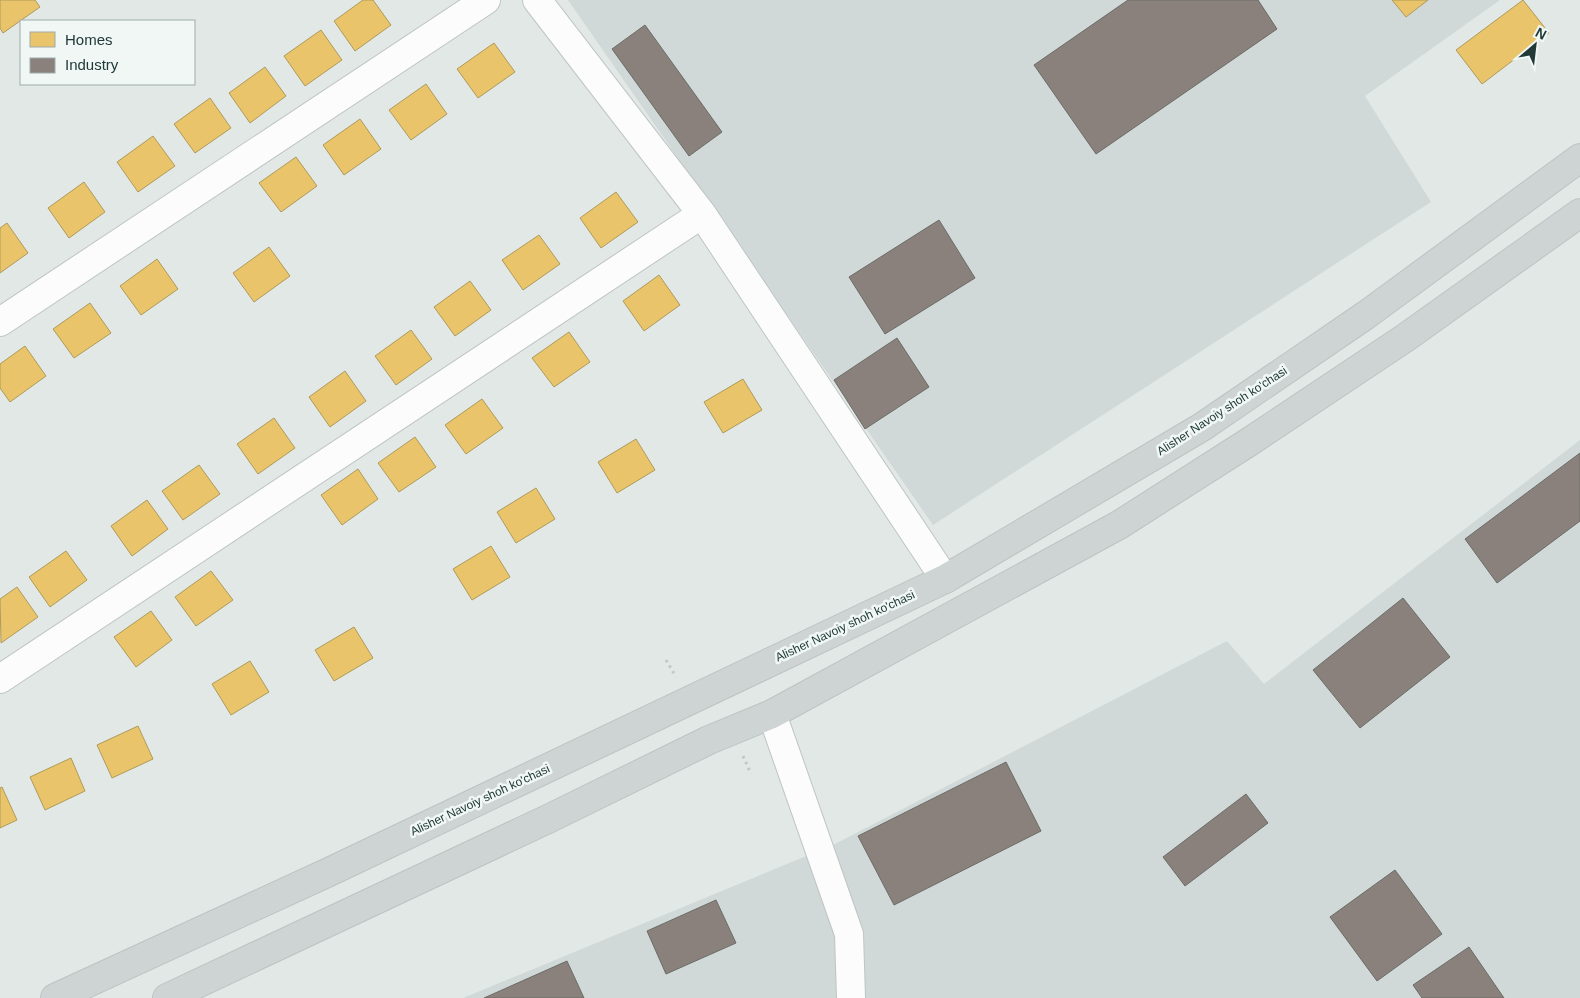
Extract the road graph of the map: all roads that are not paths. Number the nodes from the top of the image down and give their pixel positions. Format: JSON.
{"nodes":[{"id":1,"x":486,"y":0,"type":"edge"},
{"id":2,"x":537,"y":0,"type":"edge"},
{"id":3,"x":1580,"y":158,"type":"edge"},
{"id":4,"x":1580,"y":213,"type":"edge"},
{"id":5,"x":702,"y":214,"type":"junction"},
{"id":6,"x":0,"y":322,"type":"edge"},
{"id":7,"x":945,"y":579,"type":"junction"},
{"id":8,"x":0,"y":679,"type":"edge"},
{"id":9,"x":772,"y":714,"type":"junction"},
{"id":10,"x":55,"y":998,"type":"edge"},
{"id":11,"x":167,"y":998,"type":"edge"},
{"id":12,"x":851,"y":998,"type":"edge"}],
"edges":[{"from":1,"to":6,"type":"street"},
{"from":2,"to":5,"type":"street"},
{"from":3,"to":7,"type":"main road","name":"Alisher Navoiy shoh ko'chasi"},
{"from":4,"to":9,"type":"main road"},
{"from":5,"to":7,"type":"street"},
{"from":5,"to":8,"type":"street"},
{"from":7,"to":10,"type":"main road","name":"Alisher Navoiy shoh ko'chasi"},
{"from":9,"to":11,"type":"main road"},
{"from":9,"to":12,"type":"street"}]}
